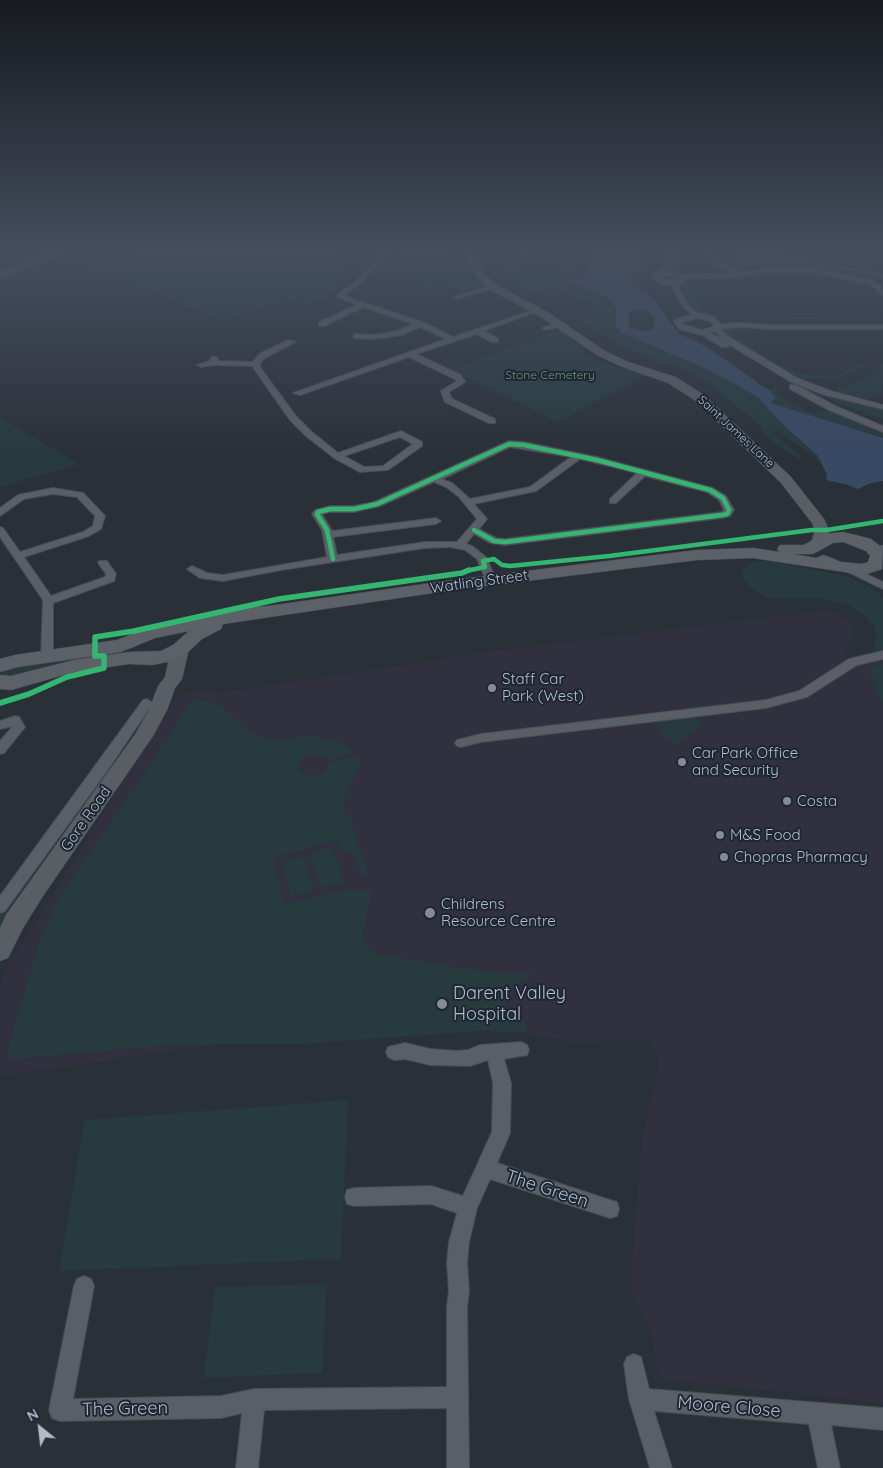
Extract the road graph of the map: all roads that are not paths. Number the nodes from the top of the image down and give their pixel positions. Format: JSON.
{"nodes":[{"id":1,"x":420,"y":324,"type":"joint"},
{"id":2,"x":499,"y":324,"type":"edge"},
{"id":3,"x":559,"y":324,"type":"joint"},
{"id":4,"x":679,"y":324,"type":"edge"},
{"id":5,"x":716,"y":324,"type":"junction"},
{"id":6,"x":803,"y":324,"type":"junction"},
{"id":7,"x":816,"y":324,"type":"edge"},
{"id":8,"x":883,"y":327,"type":"edge"},
{"id":9,"x":546,"y":328,"type":"dead end"},
{"id":10,"x":477,"y":331,"type":"junction"},
{"id":11,"x":702,"y":332,"type":"junction"},
{"id":12,"x":357,"y":336,"type":"dead end"},
{"id":13,"x":452,"y":340,"type":"junction"},
{"id":14,"x":496,"y":340,"type":"dead end"},
{"id":15,"x":291,"y":342,"type":"dead end"},
{"id":16,"x":256,"y":350,"type":"dead end"},
{"id":17,"x":269,"y":352,"type":"junction"},
{"id":18,"x":409,"y":354,"type":"junction"},
{"id":19,"x":256,"y":364,"type":"junction"},
{"id":20,"x":200,"y":365,"type":"dead end"},
{"id":21,"x":273,"y":391,"type":"junction"},
{"id":22,"x":296,"y":393,"type":"junction"},
{"id":23,"x":280,"y":402,"type":"junction"},
{"id":24,"x":883,"y":407,"type":"edge"},
{"id":25,"x":492,"y":421,"type":"dead end"},
{"id":26,"x":883,"y":430,"type":"edge"},
{"id":27,"x":337,"y":456,"type":"junction"},
{"id":28,"x":577,"y":457,"type":"junction"},
{"id":29,"x":643,"y":473,"type":"junction"},
{"id":30,"x":434,"y":479,"type":"junction"},
{"id":31,"x":613,"y":501,"type":"dead end"},
{"id":32,"x":469,"y":502,"type":"junction"},
{"id":33,"x":0,"y":513,"type":"edge"},
{"id":34,"x":816,"y":517,"type":"junction"},
{"id":35,"x":436,"y":520,"type":"dead end"},
{"id":36,"x":0,"y":530,"type":"edge"},
{"id":37,"x":474,"y":530,"type":"junction"},
{"id":38,"x":883,"y":535,"type":"edge"},
{"id":39,"x":328,"y":536,"type":"junction"},
{"id":40,"x":852,"y":538,"type":"junction"},
{"id":41,"x":819,"y":544,"type":"junction"},
{"id":42,"x":460,"y":545,"type":"junction"},
{"id":43,"x":697,"y":555,"type":"junction"},
{"id":44,"x":18,"y":556,"type":"junction"},
{"id":45,"x":881,"y":557,"type":"edge"},
{"id":46,"x":333,"y":559,"type":"junction"},
{"id":47,"x":103,"y":563,"type":"dead end"},
{"id":48,"x":843,"y":568,"type":"junction"},
{"id":49,"x":192,"y":569,"type":"dead end"},
{"id":50,"x":491,"y":580,"type":"junction"},
{"id":51,"x":883,"y":586,"type":"edge"},
{"id":52,"x":48,"y":601,"type":"junction"},
{"id":53,"x":262,"y":613,"type":"junction"},
{"id":54,"x":153,"y":632,"type":"junction"},
{"id":55,"x":181,"y":648,"type":"junction"},
{"id":56,"x":883,"y":655,"type":"edge"},
{"id":57,"x":47,"y":656,"type":"junction"},
{"id":58,"x":152,"y":659,"type":"junction"},
{"id":59,"x":2,"y":664,"type":"edge"},
{"id":60,"x":83,"y":666,"type":"junction"},
{"id":61,"x":0,"y":682,"type":"edge"},
{"id":62,"x":167,"y":686,"type":"junction"},
{"id":63,"x":0,"y":698,"type":"edge"},
{"id":64,"x":147,"y":703,"type":"dead end"},
{"id":65,"x":0,"y":725,"type":"edge"},
{"id":66,"x":461,"y":743,"type":"dead end"},
{"id":67,"x":0,"y":750,"type":"edge"},
{"id":68,"x":110,"y":770,"type":"junction"},
{"id":69,"x":0,"y":907,"type":"edge"},
{"id":70,"x":0,"y":951,"type":"edge"},
{"id":71,"x":521,"y":1050,"type":"dead end"},
{"id":72,"x":394,"y":1052,"type":"dead end"},
{"id":73,"x":494,"y":1052,"type":"junction"},
{"id":74,"x":484,"y":1168,"type":"junction"},
{"id":75,"x":354,"y":1197,"type":"dead end"},
{"id":76,"x":468,"y":1207,"type":"junction"},
{"id":77,"x":610,"y":1209,"type":"dead end"},
{"id":78,"x":84,"y":1286,"type":"dead end"},
{"id":79,"x":634,"y":1364,"type":"dead end"},
{"id":80,"x":458,"y":1397,"type":"junction"},
{"id":81,"x":640,"y":1399,"type":"junction"},
{"id":82,"x":254,"y":1400,"type":"junction"},
{"id":83,"x":818,"y":1415,"type":"junction"},
{"id":84,"x":883,"y":1420,"type":"edge"},
{"id":85,"x":247,"y":1468,"type":"edge"},
{"id":86,"x":458,"y":1468,"type":"edge"},
{"id":87,"x":661,"y":1468,"type":"edge"},
{"id":88,"x":829,"y":1468,"type":"edge"}],
"edges":[{"from":1,"to":12,"type":"street"},
{"from":1,"to":13,"type":"street"},
{"from":2,"to":10,"type":"street"},
{"from":3,"to":9,"type":"street"},
{"from":3,"to":34,"type":"street","name":"Saint James Lane"},
{"from":4,"to":11,"type":"street"},
{"from":5,"to":6,"type":"street"},
{"from":5,"to":11,"type":"street"},
{"from":5,"to":24,"type":"street"},
{"from":6,"to":7,"type":"street"},
{"from":6,"to":8,"type":"street"},
{"from":10,"to":13,"type":"street"},
{"from":10,"to":14,"type":"street"},
{"from":11,"to":26,"type":"street"},
{"from":13,"to":18,"type":"street"},
{"from":15,"to":17,"type":"street"},
{"from":16,"to":17,"type":"street"},
{"from":17,"to":19,"type":"street"},
{"from":18,"to":22,"type":"street"},
{"from":18,"to":25,"type":"street"},
{"from":19,"to":20,"type":"street"},
{"from":19,"to":21,"type":"street"},
{"from":21,"to":22,"type":"street"},
{"from":21,"to":23,"type":"street"},
{"from":22,"to":23,"type":"street"},
{"from":23,"to":27,"type":"street"},
{"from":27,"to":27,"type":"street"},
{"from":28,"to":29,"type":"street"},
{"from":28,"to":30,"type":"street"},
{"from":28,"to":32,"type":"street"},
{"from":29,"to":31,"type":"street"},
{"from":29,"to":37,"type":"street"},
{"from":30,"to":32,"type":"street"},
{"from":30,"to":39,"type":"street"},
{"from":32,"to":37,"type":"street"},
{"from":33,"to":44,"type":"street"},
{"from":34,"to":40,"type":"street","name":"Saint James Lane"},
{"from":34,"to":41,"type":"street","name":"Saint James Lane"},
{"from":35,"to":39,"type":"street"},
{"from":36,"to":44,"type":"street"},
{"from":37,"to":42,"type":"street"},
{"from":38,"to":40,"type":"main road"},
{"from":39,"to":46,"type":"street"},
{"from":40,"to":41,"type":"main road","name":"Watling Street"},
{"from":40,"to":45,"type":"main road"},
{"from":41,"to":43,"type":"main road","name":"Watling Street"},
{"from":41,"to":48,"type":"main road"},
{"from":42,"to":46,"type":"street"},
{"from":42,"to":50,"type":"street"},
{"from":43,"to":48,"type":"main road","name":"Watling Street"},
{"from":43,"to":50,"type":"main road","name":"Watling Street"},
{"from":44,"to":52,"type":"street"},
{"from":45,"to":48,"type":"main road","name":"Watling Street"},
{"from":46,"to":49,"type":"street"},
{"from":47,"to":52,"type":"street"},
{"from":48,"to":51,"type":"street"},
{"from":50,"to":53,"type":"main road","name":"Watling Street"},
{"from":52,"to":57,"type":"street"},
{"from":53,"to":54,"type":"main road","name":"Watling Street"},
{"from":53,"to":55,"type":"main road","name":"Watling Street"},
{"from":54,"to":55,"type":"main road"},
{"from":54,"to":57,"type":"main road","name":"Watling Street"},
{"from":55,"to":58,"type":"main road","name":"Watling Street"},
{"from":55,"to":62,"type":"street","name":"Gore Road"},
{"from":56,"to":66,"type":"street"},
{"from":57,"to":59,"type":"main road","name":"Watling Street"},
{"from":58,"to":60,"type":"main road","name":"Watling Street"},
{"from":58,"to":62,"type":"street"},
{"from":60,"to":61,"type":"main road"},
{"from":60,"to":63,"type":"main road"},
{"from":62,"to":68,"type":"street","name":"Gore Road"},
{"from":64,"to":68,"type":"street","name":"Gore Road"},
{"from":65,"to":67,"type":"street"},
{"from":68,"to":69,"type":"street","name":"Gore Road"},
{"from":68,"to":70,"type":"street","name":"Gore Road"},
{"from":71,"to":73,"type":"street"},
{"from":72,"to":73,"type":"street"},
{"from":73,"to":74,"type":"street","name":"The Green"},
{"from":74,"to":76,"type":"street","name":"The Green"},
{"from":74,"to":77,"type":"street","name":"The Green"},
{"from":75,"to":76,"type":"street"},
{"from":76,"to":80,"type":"street","name":"The Green"},
{"from":78,"to":82,"type":"street","name":"The Green"},
{"from":79,"to":81,"type":"street"},
{"from":80,"to":82,"type":"street","name":"The Green"},
{"from":80,"to":86,"type":"street","name":"The Green"},
{"from":81,"to":83,"type":"street","name":"Moore Close"},
{"from":81,"to":87,"type":"street"},
{"from":82,"to":85,"type":"street"},
{"from":83,"to":84,"type":"street","name":"Moore Close"},
{"from":83,"to":88,"type":"street"}]}
